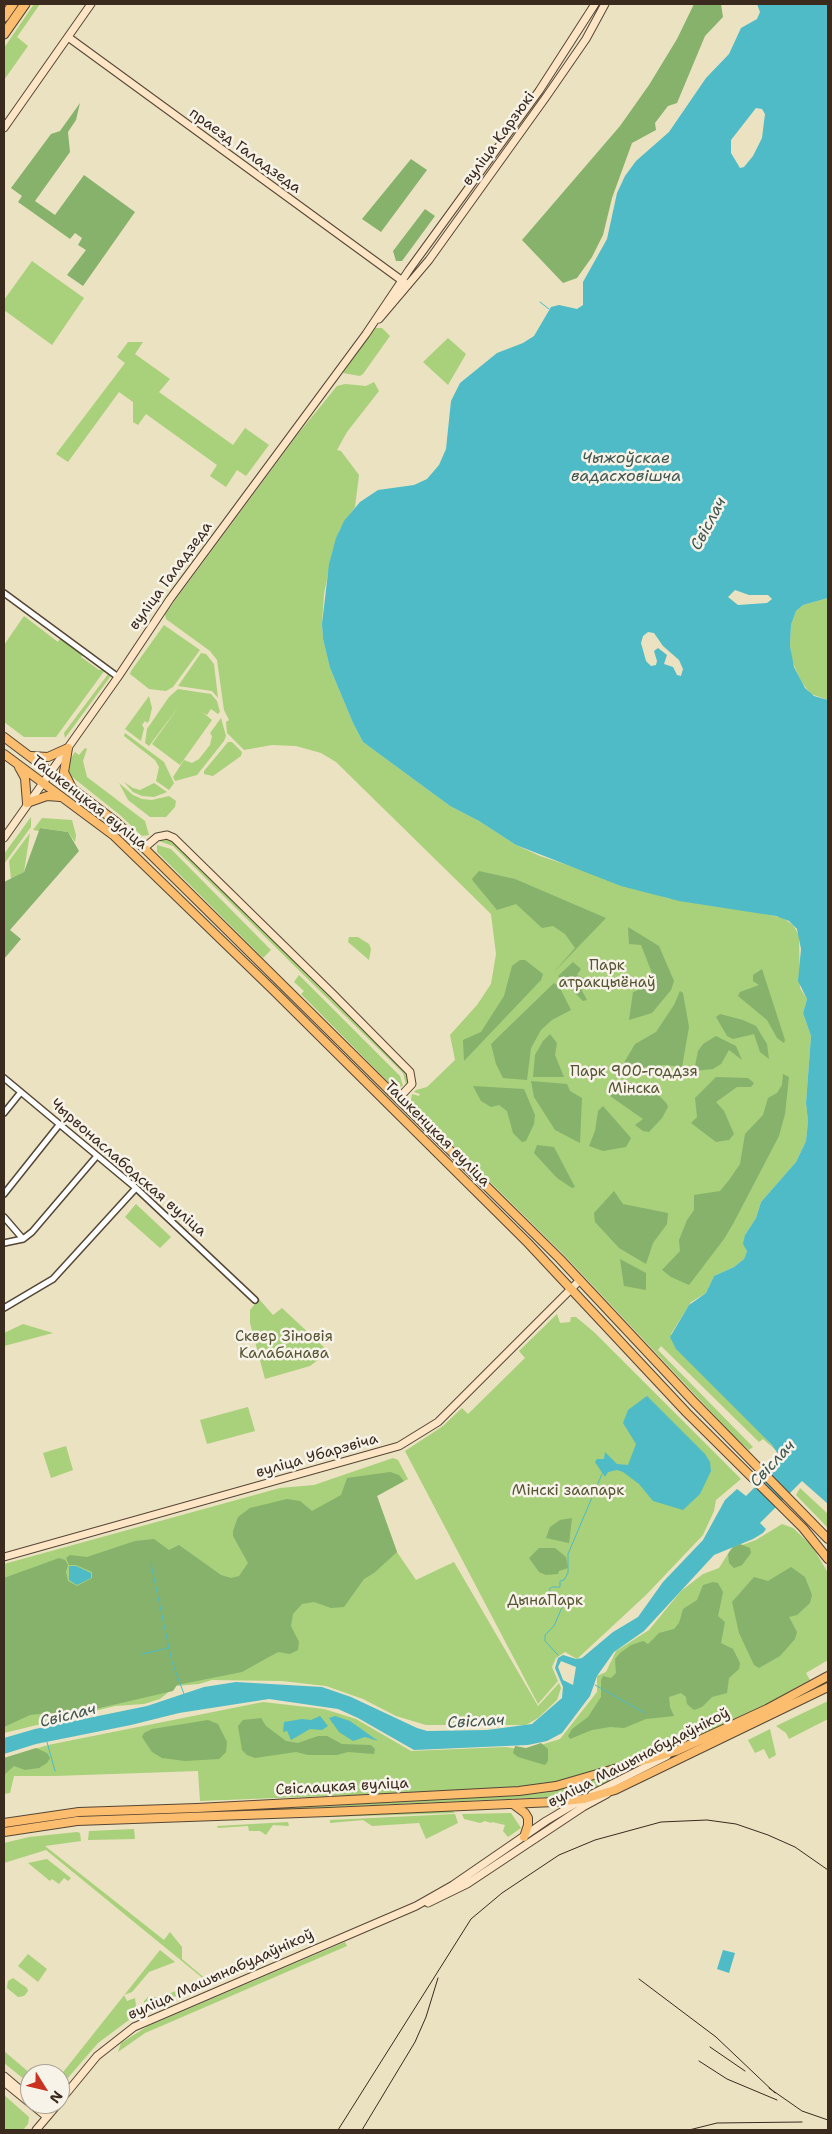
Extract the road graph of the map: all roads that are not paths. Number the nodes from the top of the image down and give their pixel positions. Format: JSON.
{"nodes":[{"id":1,"x":13,"y":4,"type":"edge"},
{"id":2,"x":25,"y":4,"type":"edge"},
{"id":3,"x":91,"y":4,"type":"edge"},
{"id":4,"x":595,"y":4,"type":"edge"},
{"id":5,"x":605,"y":4,"type":"edge"},
{"id":6,"x":4,"y":17,"type":"edge"},
{"id":7,"x":4,"y":34,"type":"edge"},
{"id":8,"x":68,"y":38,"type":"junction"},
{"id":9,"x":4,"y":128,"type":"edge"},
{"id":10,"x":401,"y":280,"type":"junction"},
{"id":11,"x":408,"y":285,"type":"junction"},
{"id":12,"x":366,"y":334,"type":"junction"},
{"id":13,"x":4,"y":594,"type":"edge"},
{"id":14,"x":118,"y":677,"type":"junction"},
{"id":15,"x":4,"y":737,"type":"edge"},
{"id":16,"x":68,"y":748,"type":"junction"},
{"id":17,"x":4,"y":754,"type":"edge"},
{"id":18,"x":29,"y":756,"type":"junction"},
{"id":19,"x":16,"y":763,"type":"junction"},
{"id":20,"x":50,"y":772,"type":"junction"},
{"id":21,"x":43,"y":783,"type":"junction"},
{"id":22,"x":73,"y":790,"type":"junction"},
{"id":23,"x":65,"y":798,"type":"junction"},
{"id":24,"x":27,"y":803,"type":"junction"},
{"id":25,"x":4,"y":838,"type":"edge"},
{"id":26,"x":144,"y":848,"type":"junction"},
{"id":27,"x":136,"y":857,"type":"junction"},
{"id":28,"x":4,"y":1078,"type":"edge"},
{"id":29,"x":21,"y":1092,"type":"junction"},
{"id":30,"x":398,"y":1099,"type":"junction"},
{"id":31,"x":390,"y":1107,"type":"junction"},
{"id":32,"x":4,"y":1113,"type":"edge"},
{"id":33,"x":59,"y":1125,"type":"junction"},
{"id":34,"x":96,"y":1156,"type":"junction"},
{"id":35,"x":136,"y":1188,"type":"junction"},
{"id":36,"x":4,"y":1194,"type":"edge"},
{"id":37,"x":4,"y":1217,"type":"edge"},
{"id":38,"x":23,"y":1239,"type":"junction"},
{"id":39,"x":4,"y":1243,"type":"edge"},
{"id":40,"x":580,"y":1280,"type":"junction"},
{"id":41,"x":570,"y":1288,"type":"junction"},
{"id":42,"x":255,"y":1300,"type":"dead end"},
{"id":43,"x":4,"y":1308,"type":"edge"},
{"id":44,"x":828,"y":1539,"type":"edge"},
{"id":45,"x":4,"y":1557,"type":"edge"},
{"id":46,"x":828,"y":1560,"type":"edge"},
{"id":47,"x":828,"y":1676,"type":"edge"},
{"id":48,"x":828,"y":1688,"type":"edge"},
{"id":49,"x":800,"y":1692,"type":"junction"},
{"id":50,"x":777,"y":1713,"type":"junction"},
{"id":51,"x":676,"y":1751,"type":"junction"},
{"id":52,"x":615,"y":1790,"type":"junction"},
{"id":53,"x":584,"y":1799,"type":"junction"},
{"id":54,"x":513,"y":1804,"type":"junction"},
{"id":55,"x":4,"y":1823,"type":"edge"},
{"id":56,"x":4,"y":1832,"type":"edge"},
{"id":57,"x":524,"y":1837,"type":"junction"},
{"id":58,"x":416,"y":1906,"type":"junction"},
{"id":59,"x":4,"y":2076,"type":"edge"},
{"id":60,"x":4,"y":2082,"type":"edge"},
{"id":61,"x":20,"y":2090,"type":"edge"},
{"id":62,"x":70,"y":2090,"type":"edge"},
{"id":63,"x":45,"y":2114,"type":"edge"},
{"id":64,"x":50,"y":2114,"type":"edge"},
{"id":65,"x":47,"y":2117,"type":"junction"},
{"id":66,"x":36,"y":2130,"type":"edge"}],
"edges":[{"from":1,"to":6,"type":"highway"},
{"from":2,"to":7,"type":"highway"},
{"from":3,"to":8,"type":"street"},
{"from":4,"to":10,"type":"street","name":"вуліца Карзюкі"},
{"from":5,"to":11,"type":"street","name":"вуліца Карзюкі"},
{"from":8,"to":9,"type":"street"},
{"from":8,"to":10,"type":"street","name":"праезд Галадзеда"},
{"from":10,"to":11,"type":"street","name":"праезд Галадзеда"},
{"from":10,"to":12,"type":"street","name":"вуліца Галадзеда"},
{"from":11,"to":12,"type":"street","name":"вуліца Галадзеда"},
{"from":12,"to":14,"type":"street","name":"вуліца Галадзеда"},
{"from":13,"to":14,"type":"street"},
{"from":14,"to":16,"type":"street","name":"вуліца Галадзеда"},
{"from":15,"to":18,"type":"main road","name":"Ташкенцкая вуліца"},
{"from":16,"to":18,"type":"main road"},
{"from":16,"to":20,"type":"street","name":"вуліца Галадзеда"},
{"from":16,"to":22,"type":"main road"},
{"from":17,"to":19,"type":"main road","name":"Ташкенцкая вуліца"},
{"from":18,"to":20,"type":"main road","name":"Ташкенцкая вуліца"},
{"from":19,"to":21,"type":"main road","name":"Ташкенцкая вуліца"},
{"from":19,"to":24,"type":"main road"},
{"from":20,"to":21,"type":"street","name":"вуліца Галадзеда"},
{"from":20,"to":22,"type":"main road","name":"Ташкенцкая вуліца"},
{"from":21,"to":23,"type":"main road","name":"Ташкенцкая вуліца"},
{"from":21,"to":24,"type":"street","name":"вуліца Галадзеда"},
{"from":22,"to":26,"type":"main road","name":"Ташкенцкая вуліца"},
{"from":23,"to":24,"type":"main road"},
{"from":23,"to":27,"type":"main road","name":"Ташкенцкая вуліца"},
{"from":24,"to":25,"type":"street","name":"вуліца Галадзеда"},
{"from":26,"to":27,"type":"main road"},
{"from":26,"to":30,"type":"main road","name":"Ташкенцкая вуліца"},
{"from":26,"to":30,"type":"street"},
{"from":27,"to":31,"type":"main road","name":"Ташкенцкая вуліца"},
{"from":28,"to":29,"type":"street","name":"Чырвонаслабодская вуліца"},
{"from":29,"to":32,"type":"street"},
{"from":29,"to":33,"type":"street","name":"Чырвонаслабодская вуліца"},
{"from":30,"to":31,"type":"main road"},
{"from":30,"to":40,"type":"main road","name":"Ташкенцкая вуліца"},
{"from":31,"to":41,"type":"main road","name":"Ташкенцкая вуліца"},
{"from":33,"to":34,"type":"street","name":"Чырвонаслабодская вуліца"},
{"from":33,"to":36,"type":"street"},
{"from":34,"to":35,"type":"street","name":"Чырвонаслабодская вуліца"},
{"from":34,"to":38,"type":"street"},
{"from":35,"to":42,"type":"street","name":"Чырвонаслабодская вуліца"},
{"from":35,"to":43,"type":"street"},
{"from":37,"to":38,"type":"street"},
{"from":38,"to":39,"type":"street"},
{"from":40,"to":41,"type":"street","name":"вуліца Убарэвіча"},
{"from":40,"to":44,"type":"main road","name":"Ташкенцкая вуліца"},
{"from":41,"to":45,"type":"street","name":"вуліца Убарэвіча"},
{"from":41,"to":46,"type":"main road","name":"Ташкенцкая вуліца"},
{"from":47,"to":49,"type":"main road","name":"вуліца Машынабудаўнікоў"},
{"from":48,"to":50,"type":"main road","name":"вуліца Машынабудаўнікоў"},
{"from":49,"to":50,"type":"main road"},
{"from":49,"to":51,"type":"main road","name":"вуліца Машынабудаўнікоў"},
{"from":50,"to":52,"type":"main road","name":"вуліца Машынабудаўнікоў"},
{"from":51,"to":53,"type":"street","name":"вуліца Машынабудаўнікоў"},
{"from":51,"to":55,"type":"main road","name":"Свіслацкая вуліца"},
{"from":52,"to":53,"type":"main road","name":"Свіслацкая вуліца"},
{"from":52,"to":58,"type":"street","name":"вуліца Машынабудаўнікоў"},
{"from":53,"to":54,"type":"main road","name":"Свіслацкая вуліца"},
{"from":53,"to":57,"type":"street","name":"вуліца Машынабудаўнікоў"},
{"from":54,"to":56,"type":"main road","name":"Свіслацкая вуліца"},
{"from":54,"to":57,"type":"main road"},
{"from":57,"to":58,"type":"street","name":"вуліца Машынабудаўнікоў"},
{"from":58,"to":62,"type":"street","name":"вуліца Машынабудаўнікоў"},
{"from":59,"to":61,"type":"street"},
{"from":60,"to":65,"type":"street"},
{"from":63,"to":65,"type":"street"},
{"from":64,"to":65,"type":"street","name":"вуліца Машынабудаўнікоў"},
{"from":65,"to":66,"type":"street","name":"вуліца Машынабудаўнікоў"}]}
